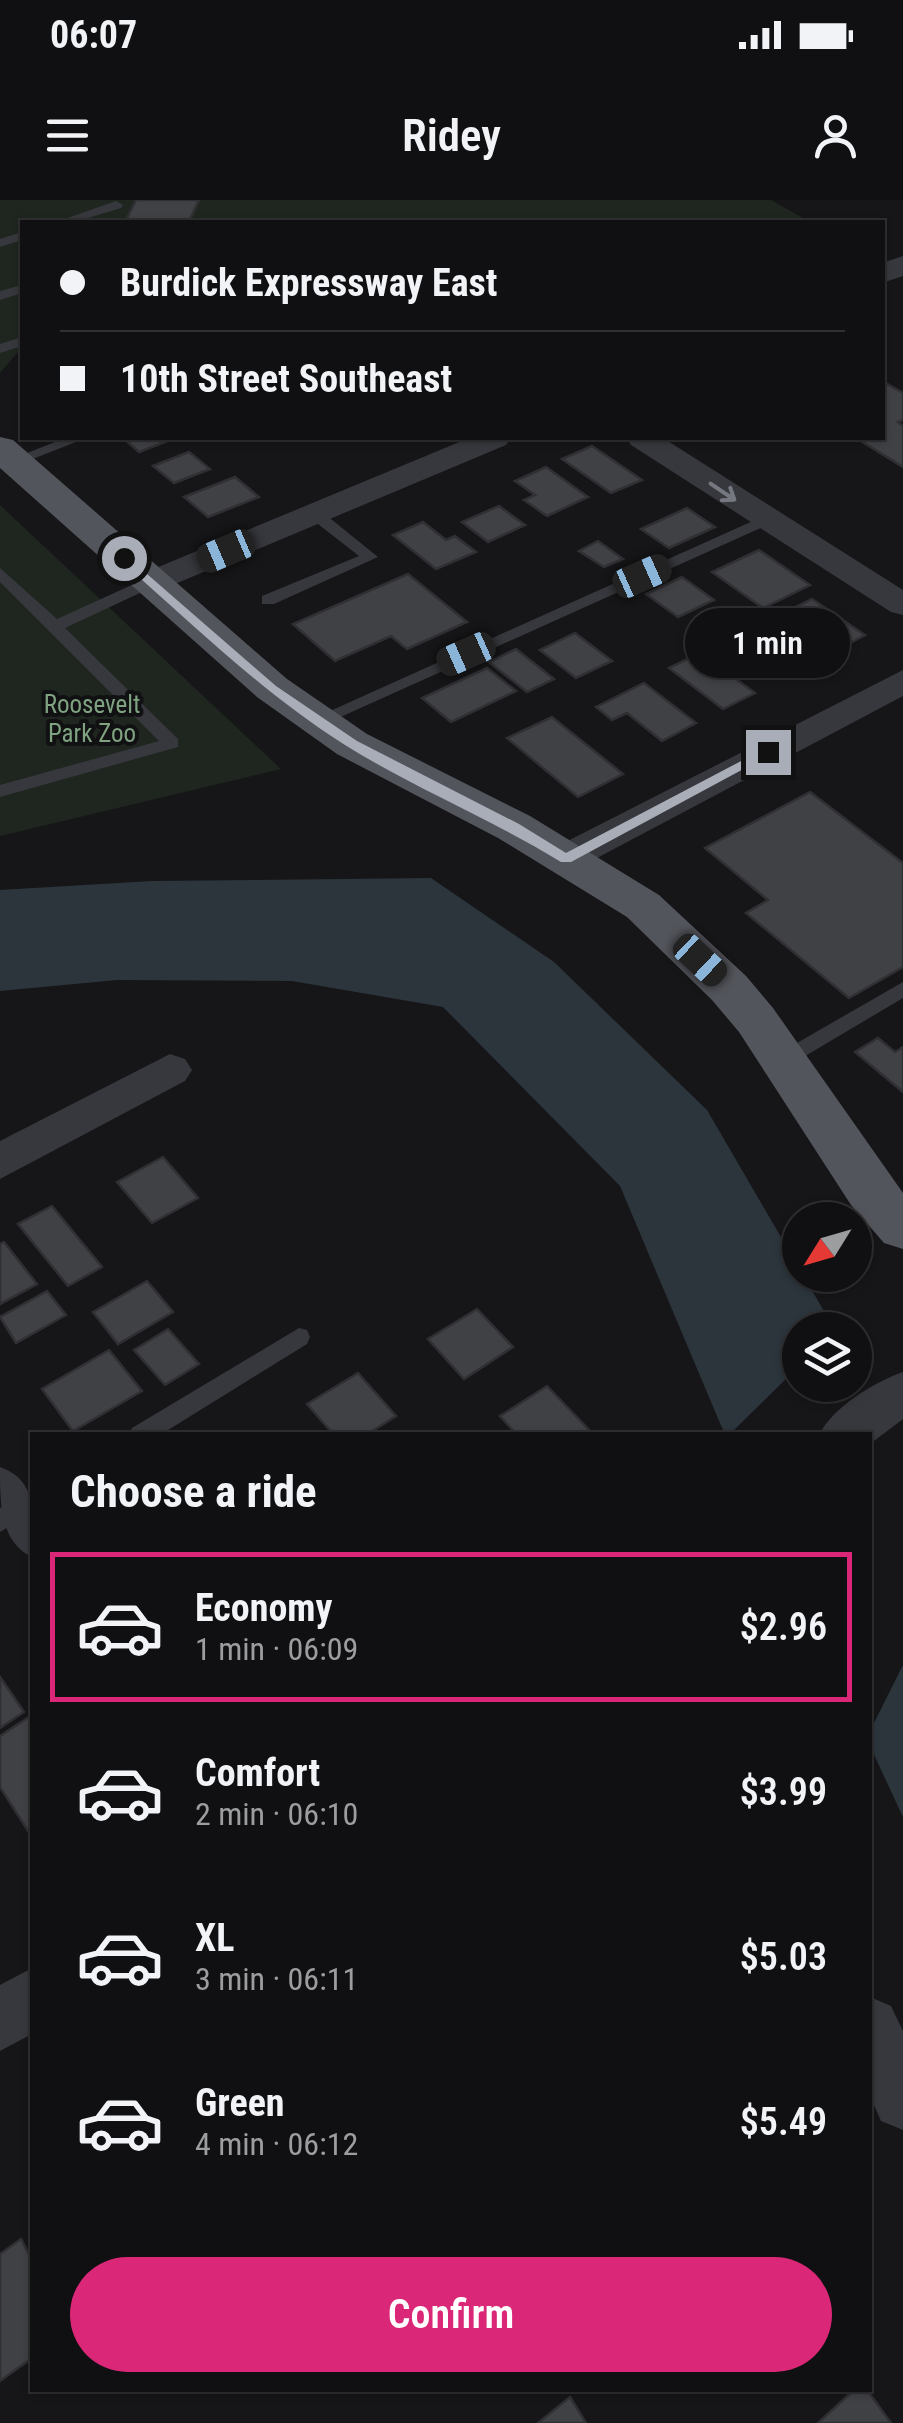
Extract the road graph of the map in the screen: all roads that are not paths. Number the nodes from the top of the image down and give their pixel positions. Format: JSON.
{"nodes":[{"id":1,"x":118,"y":202,"type":"edge"},
{"id":2,"x":68,"y":220,"type":"edge"},
{"id":3,"x":0,"y":349,"type":"edge"},
{"id":4,"x":0,"y":361,"type":"edge"},
{"id":5,"x":70,"y":440,"type":"edge"},
{"id":6,"x":490,"y":440,"type":"edge"},
{"id":7,"x":645,"y":440,"type":"edge"},
{"id":8,"x":7,"y":455,"type":"edge"},
{"id":9,"x":315,"y":514,"type":"junction"},
{"id":10,"x":766,"y":520,"type":"junction"},
{"id":11,"x":0,"y":573,"type":"edge"},
{"id":12,"x":152,"y":582,"type":"junction"},
{"id":13,"x":268,"y":600,"type":"dead end"},
{"id":14,"x":903,"y":605,"type":"edge"},
{"id":15,"x":54,"y":626,"type":"junction"},
{"id":16,"x":903,"y":681,"type":"edge"},
{"id":17,"x":319,"y":720,"type":"junction"},
{"id":18,"x":0,"y":792,"type":"edge"},
{"id":19,"x":566,"y":858,"type":"junction"},
{"id":20,"x":903,"y":988,"type":"edge"},
{"id":21,"x":783,"y":1060,"type":"junction"},
{"id":22,"x":170,"y":1070,"type":"dead end"},
{"id":23,"x":0,"y":1162,"type":"edge"},
{"id":24,"x":903,"y":1228,"type":"edge"},
{"id":25,"x":299,"y":1337,"type":"dead end"},
{"id":26,"x":903,"y":1392,"type":"edge"},
{"id":27,"x":145,"y":1432,"type":"edge"},
{"id":28,"x":848,"y":1432,"type":"edge"},
{"id":29,"x":30,"y":1999,"type":"edge"},
{"id":30,"x":0,"y":2021,"type":"edge"},
{"id":31,"x":872,"y":2031,"type":"edge"},
{"id":32,"x":903,"y":2099,"type":"edge"}],
"edges":[{"from":1,"to":2,"type":"lane"},
{"from":3,"to":4,"type":"lane"},
{"from":5,"to":8,"type":"lane"},
{"from":6,"to":9,"type":"street"},
{"from":7,"to":10,"type":"street","one_way":true},
{"from":8,"to":12,"type":"main road"},
{"from":9,"to":12,"type":"street"},
{"from":9,"to":13,"type":"lane"},
{"from":10,"to":14,"type":"street"},
{"from":10,"to":17,"type":"lane"},
{"from":11,"to":15,"type":"lane"},
{"from":12,"to":15,"type":"lane"},
{"from":12,"to":17,"type":"main road"},
{"from":15,"to":18,"type":"lane"},
{"from":16,"to":19,"type":"street"},
{"from":17,"to":19,"type":"main road"},
{"from":19,"to":21,"type":"main road"},
{"from":20,"to":21,"type":"lane"},
{"from":21,"to":24,"type":"main road"},
{"from":22,"to":23,"type":"street"},
{"from":25,"to":27,"type":"lane"},
{"from":26,"to":28,"type":"street"},
{"from":29,"to":30,"type":"street"},
{"from":31,"to":32,"type":"street"}]}
